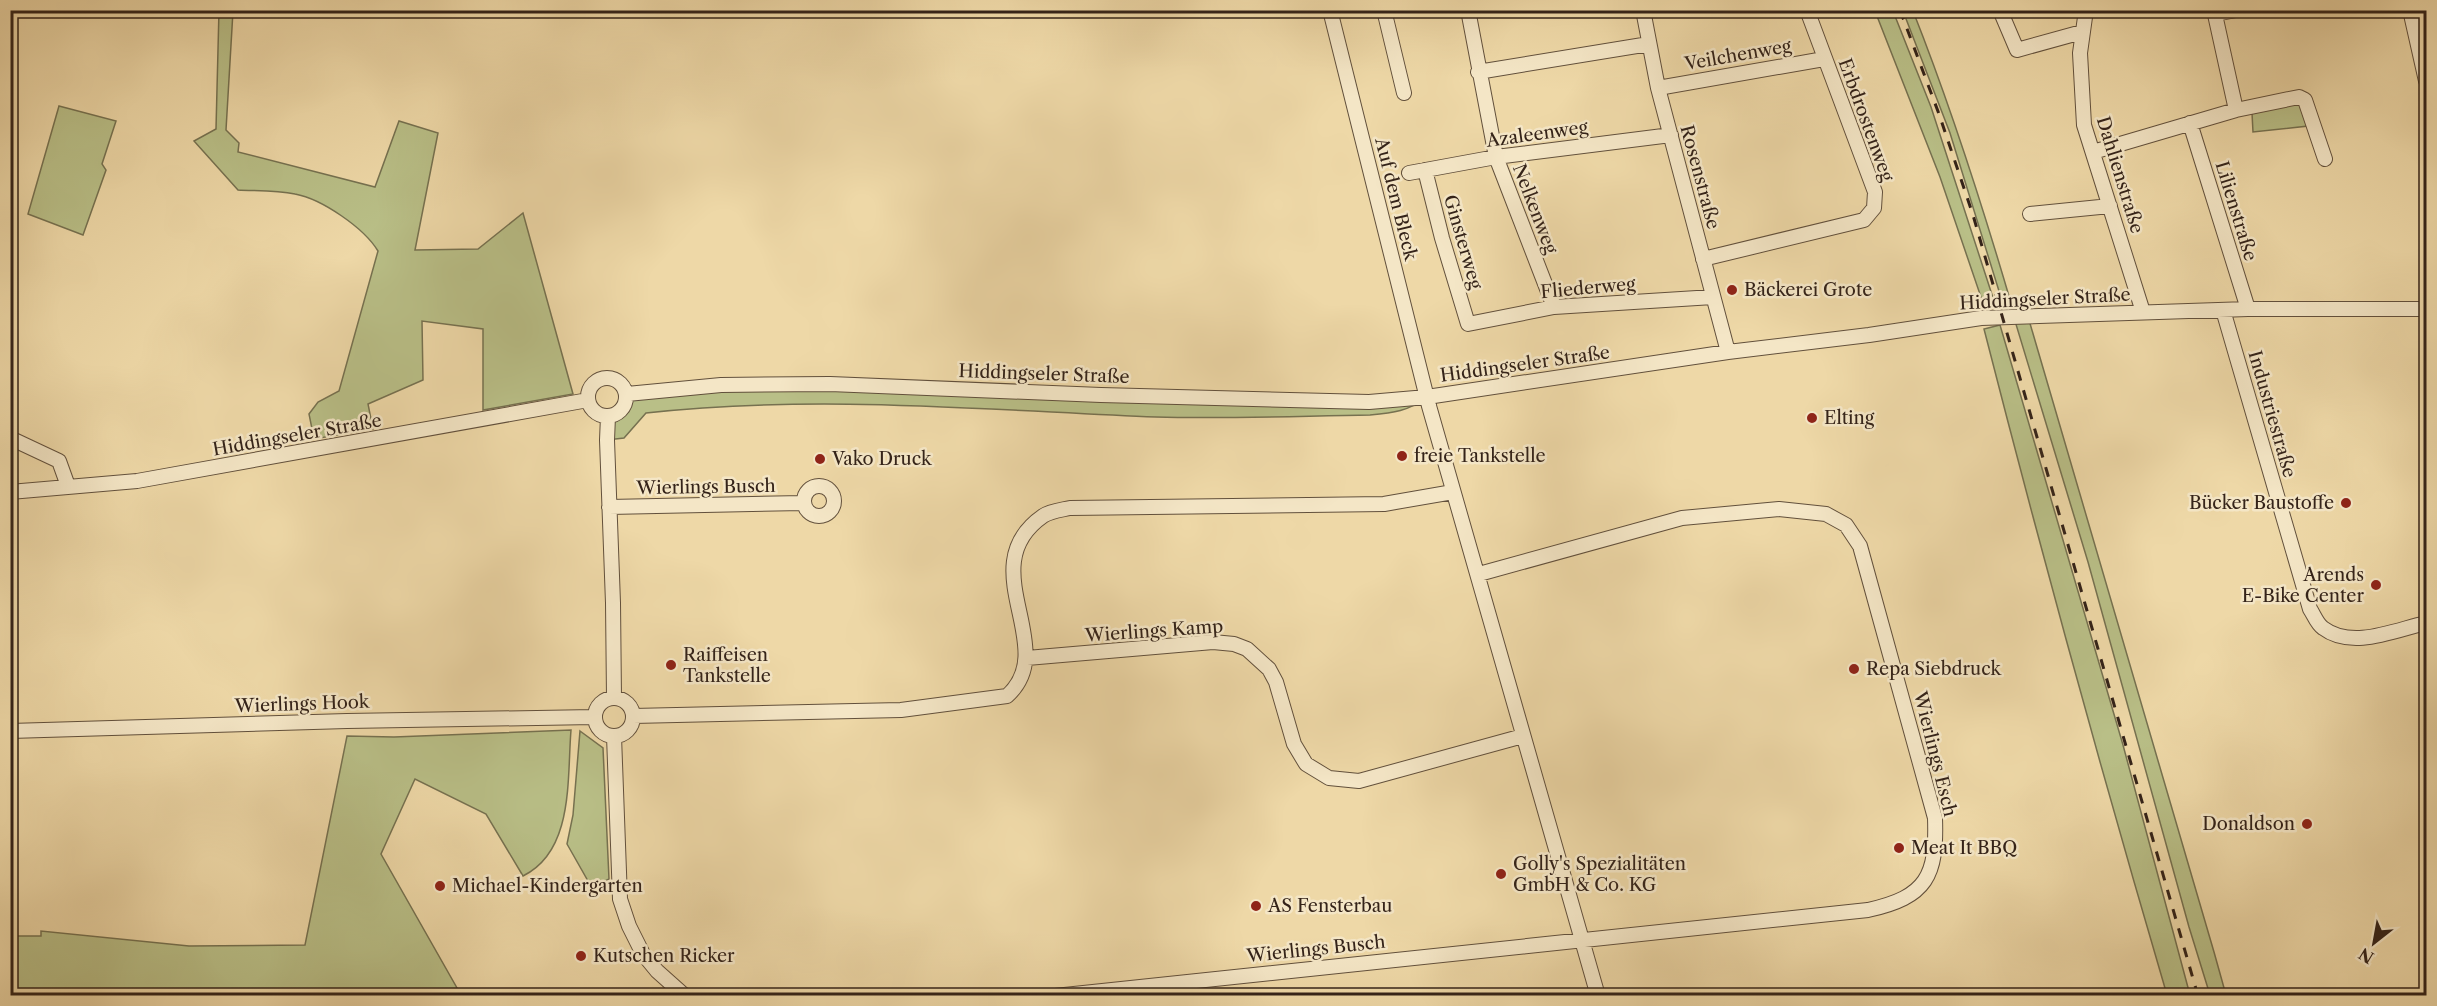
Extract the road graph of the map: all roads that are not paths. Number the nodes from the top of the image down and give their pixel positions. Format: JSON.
{"nodes":[{"id":1,"x":1335,"y":10,"type":"edge"},
{"id":2,"x":1384,"y":10,"type":"edge"},
{"id":3,"x":1468,"y":10,"type":"edge"},
{"id":4,"x":1643,"y":10,"type":"edge"},
{"id":5,"x":1807,"y":10,"type":"edge"},
{"id":6,"x":2000,"y":10,"type":"edge"},
{"id":7,"x":2086,"y":10,"type":"edge"},
{"id":8,"x":2236,"y":10,"type":"edge"},
{"id":9,"x":2410,"y":10,"type":"edge"},
{"id":10,"x":1330,"y":11,"type":"edge"},
{"id":11,"x":2215,"y":12,"type":"edge"},
{"id":12,"x":2082,"y":32,"type":"junction"},
{"id":13,"x":1649,"y":45,"type":"junction"},
{"id":14,"x":1824,"y":59,"type":"junction"},
{"id":15,"x":1478,"y":72,"type":"junction"},
{"id":16,"x":2427,"y":81,"type":"edge"},
{"id":17,"x":1658,"y":88,"type":"junction"},
{"id":18,"x":1404,"y":93,"type":"dead end"},
{"id":19,"x":2236,"y":110,"type":"junction"},
{"id":20,"x":2190,"y":123,"type":"junction"},
{"id":21,"x":1671,"y":135,"type":"junction"},
{"id":22,"x":2093,"y":152,"type":"junction"},
{"id":23,"x":1496,"y":157,"type":"junction"},
{"id":24,"x":2325,"y":159,"type":"dead end"},
{"id":25,"x":1425,"y":170,"type":"junction"},
{"id":26,"x":1409,"y":173,"type":"dead end"},
{"id":27,"x":2110,"y":206,"type":"junction"},
{"id":28,"x":2030,"y":214,"type":"dead end"},
{"id":29,"x":1703,"y":259,"type":"junction"},
{"id":30,"x":1713,"y":297,"type":"junction"},
{"id":31,"x":1554,"y":307,"type":"junction"},
{"id":32,"x":2248,"y":309,"type":"junction"},
{"id":33,"x":2427,"y":309,"type":"edge"},
{"id":34,"x":2223,"y":310,"type":"junction"},
{"id":35,"x":2143,"y":312,"type":"junction"},
{"id":36,"x":1468,"y":324,"type":"joint"},
{"id":37,"x":1728,"y":352,"type":"junction"},
{"id":38,"x":627,"y":394,"type":"junction"},
{"id":39,"x":1427,"y":397,"type":"junction"},
{"id":40,"x":588,"y":400,"type":"junction"},
{"id":41,"x":608,"y":416,"type":"junction"},
{"id":42,"x":10,"y":438,"type":"edge"},
{"id":43,"x":69,"y":486,"type":"junction"},
{"id":44,"x":10,"y":492,"type":"edge"},
{"id":45,"x":1453,"y":492,"type":"junction"},
{"id":46,"x":803,"y":502,"type":"dead end"},
{"id":47,"x":609,"y":507,"type":"junction"},
{"id":48,"x":1479,"y":574,"type":"junction"},
{"id":49,"x":2427,"y":622,"type":"edge"},
{"id":50,"x":1027,"y":658,"type":"junction"},
{"id":51,"x":614,"y":698,"type":"junction"},
{"id":52,"x":633,"y":716,"type":"junction"},
{"id":53,"x":594,"y":717,"type":"junction"},
{"id":54,"x":10,"y":731,"type":"edge"},
{"id":55,"x":614,"y":736,"type":"junction"},
{"id":56,"x":1523,"y":736,"type":"junction"},
{"id":57,"x":1582,"y":941,"type":"junction"},
{"id":58,"x":686,"y":996,"type":"edge"},
{"id":59,"x":1055,"y":996,"type":"edge"},
{"id":60,"x":1598,"y":996,"type":"edge"}],
"edges":[{"from":1,"to":10,"type":"street"},
{"from":2,"to":18,"type":"street"},
{"from":3,"to":15,"type":"street","name":"Nelkenweg"},
{"from":4,"to":13,"type":"street","name":"Rosenstraße"},
{"from":5,"to":14,"type":"street","name":"Erbdrostenweg"},
{"from":6,"to":12,"type":"street"},
{"from":7,"to":12,"type":"street","name":"Dahlienstraße"},
{"from":8,"to":11,"type":"street"},
{"from":9,"to":16,"type":"street"},
{"from":10,"to":39,"type":"street","name":"Auf dem Bleck"},
{"from":11,"to":19,"type":"street"},
{"from":12,"to":22,"type":"street","name":"Dahlienstraße"},
{"from":13,"to":15,"type":"street"},
{"from":13,"to":17,"type":"street","name":"Rosenstraße"},
{"from":14,"to":17,"type":"street","name":"Veilchenweg"},
{"from":14,"to":29,"type":"street","name":"Erbdrostenweg"},
{"from":15,"to":23,"type":"street","name":"Nelkenweg"},
{"from":17,"to":21,"type":"street","name":"Rosenstraße"},
{"from":19,"to":20,"type":"street"},
{"from":19,"to":24,"type":"street"},
{"from":20,"to":22,"type":"street"},
{"from":20,"to":32,"type":"street","name":"Lilienstraße"},
{"from":21,"to":23,"type":"street","name":"Azaleenweg"},
{"from":21,"to":29,"type":"street","name":"Rosenstraße"},
{"from":22,"to":27,"type":"street","name":"Dahlienstraße"},
{"from":23,"to":25,"type":"street","name":"Azaleenweg"},
{"from":23,"to":31,"type":"street","name":"Nelkenweg"},
{"from":25,"to":26,"type":"street","name":"Azaleenweg"},
{"from":25,"to":36,"type":"street","name":"Ginsterweg"},
{"from":27,"to":28,"type":"street"},
{"from":27,"to":35,"type":"street","name":"Dahlienstraße"},
{"from":29,"to":30,"type":"street","name":"Rosenstraße"},
{"from":30,"to":31,"type":"street","name":"Fliederweg"},
{"from":30,"to":37,"type":"street","name":"Rosenstraße"},
{"from":31,"to":36,"type":"street","name":"Fliederweg"},
{"from":32,"to":33,"type":"street","name":"Hiddingseler Straße"},
{"from":32,"to":34,"type":"street","name":"Hiddingseler Straße"},
{"from":34,"to":35,"type":"street","name":"Hiddingseler Straße"},
{"from":34,"to":49,"type":"street","name":"Industriestraße"},
{"from":35,"to":37,"type":"street","name":"Hiddingseler Straße"},
{"from":37,"to":39,"type":"street","name":"Hiddingseler Straße"},
{"from":38,"to":39,"type":"street","name":"Hiddingseler Straße"},
{"from":38,"to":40,"type":"street"},
{"from":38,"to":41,"type":"street"},
{"from":39,"to":45,"type":"street"},
{"from":40,"to":41,"type":"street"},
{"from":40,"to":43,"type":"street","name":"Hiddingseler Straße"},
{"from":41,"to":47,"type":"street"},
{"from":42,"to":43,"type":"street"},
{"from":43,"to":44,"type":"street","name":"Hiddingseler Straße"},
{"from":45,"to":48,"type":"street"},
{"from":45,"to":50,"type":"street"},
{"from":46,"to":47,"type":"street","name":"Wierlings Busch"},
{"from":47,"to":51,"type":"street"},
{"from":48,"to":56,"type":"street"},
{"from":48,"to":57,"type":"street","name":"Wierlings Esch"},
{"from":50,"to":52,"type":"street"},
{"from":50,"to":56,"type":"street","name":"Wierlings Kamp"},
{"from":51,"to":52,"type":"street"},
{"from":51,"to":53,"type":"street"},
{"from":52,"to":55,"type":"street"},
{"from":53,"to":54,"type":"street","name":"Wierlings Hook"},
{"from":53,"to":55,"type":"street"},
{"from":55,"to":58,"type":"street"},
{"from":56,"to":57,"type":"street"},
{"from":57,"to":59,"type":"street","name":"Wierlings Busch"},
{"from":57,"to":60,"type":"street"}]}
